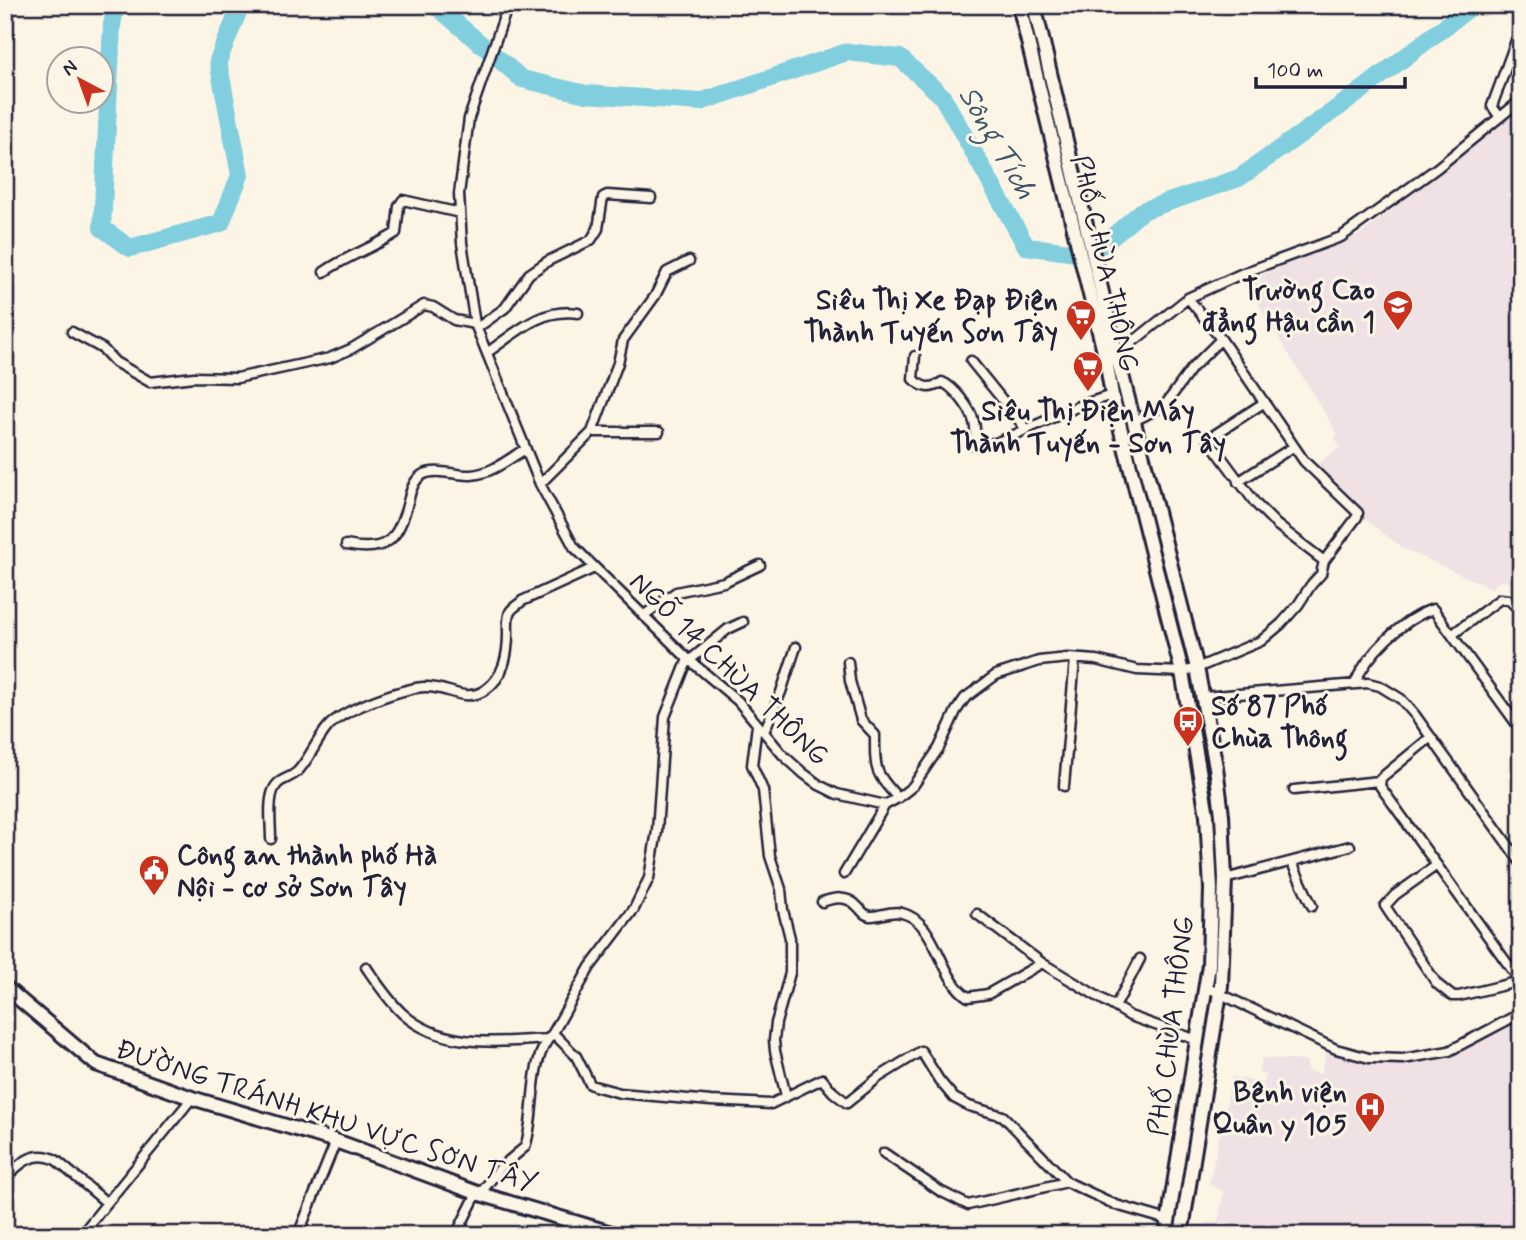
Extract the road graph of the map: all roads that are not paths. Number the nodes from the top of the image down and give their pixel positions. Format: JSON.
{"nodes":[{"id":1,"x":508,"y":5,"type":"edge"},
{"id":2,"x":1019,"y":5,"type":"edge"},
{"id":3,"x":1034,"y":5,"type":"edge"},
{"id":4,"x":1521,"y":27,"type":"edge"},
{"id":5,"x":1521,"y":100,"type":"edge"},
{"id":6,"x":1499,"y":116,"type":"junction"},
{"id":7,"x":651,"y":198,"type":"dead end"},
{"id":8,"x":460,"y":213,"type":"junction"},
{"id":9,"x":689,"y":261,"type":"dead end"},
{"id":10,"x":324,"y":272,"type":"dead end"},
{"id":11,"x":1188,"y":299,"type":"junction"},
{"id":12,"x":1099,"y":306,"type":"junction"},
{"id":13,"x":578,"y":313,"type":"dead end"},
{"id":14,"x":476,"y":326,"type":"junction"},
{"id":15,"x":72,"y":332,"type":"dead end"},
{"id":16,"x":1221,"y":339,"type":"junction"},
{"id":17,"x":488,"y":352,"type":"junction"},
{"id":18,"x":915,"y":356,"type":"dead end"},
{"id":19,"x":1111,"y":358,"type":"junction"},
{"id":20,"x":971,"y":361,"type":"dead end"},
{"id":21,"x":1112,"y":395,"type":"junction"},
{"id":22,"x":1265,"y":402,"type":"junction"},
{"id":23,"x":1134,"y":421,"type":"junction"},
{"id":24,"x":1026,"y":429,"type":"junction"},
{"id":25,"x":592,"y":432,"type":"junction"},
{"id":26,"x":659,"y":432,"type":"dead end"},
{"id":27,"x":1293,"y":447,"type":"junction"},
{"id":28,"x":525,"y":449,"type":"junction"},
{"id":29,"x":1238,"y":482,"type":"junction"},
{"id":30,"x":540,"y":484,"type":"junction"},
{"id":31,"x":346,"y":545,"type":"dead end"},
{"id":32,"x":1324,"y":561,"type":"junction"},
{"id":33,"x":760,"y":565,"type":"dead end"},
{"id":34,"x":594,"y":568,"type":"junction"},
{"id":35,"x":1521,"y":611,"type":"edge"},
{"id":36,"x":643,"y":616,"type":"junction"},
{"id":37,"x":743,"y":622,"type":"dead end"},
{"id":38,"x":1453,"y":634,"type":"junction"},
{"id":39,"x":796,"y":647,"type":"dead end"},
{"id":40,"x":1075,"y":659,"type":"junction"},
{"id":41,"x":689,"y":660,"type":"junction"},
{"id":42,"x":848,"y":662,"type":"dead end"},
{"id":43,"x":1197,"y":668,"type":"junction"},
{"id":44,"x":1182,"y":672,"type":"junction"},
{"id":45,"x":1355,"y":683,"type":"junction"},
{"id":46,"x":1203,"y":697,"type":"junction"},
{"id":47,"x":757,"y":725,"type":"junction"},
{"id":48,"x":1521,"y":730,"type":"edge"},
{"id":49,"x":764,"y":732,"type":"junction"},
{"id":50,"x":1431,"y":737,"type":"junction"},
{"id":51,"x":1379,"y":781,"type":"junction"},
{"id":52,"x":1065,"y":786,"type":"dead end"},
{"id":53,"x":1294,"y":790,"type":"dead end"},
{"id":54,"x":898,"y":798,"type":"junction"},
{"id":55,"x":885,"y":805,"type":"junction"},
{"id":56,"x":1207,"y":815,"type":"junction"},
{"id":57,"x":1222,"y":815,"type":"junction"},
{"id":58,"x":271,"y":838,"type":"dead end"},
{"id":59,"x":1350,"y":846,"type":"dead end"},
{"id":60,"x":1292,"y":863,"type":"junction"},
{"id":61,"x":1521,"y":863,"type":"edge"},
{"id":62,"x":1437,"y":865,"type":"junction"},
{"id":63,"x":844,"y":874,"type":"dead end"},
{"id":64,"x":1225,"y":878,"type":"junction"},
{"id":65,"x":822,"y":902,"type":"dead end"},
{"id":66,"x":1312,"y":905,"type":"dead end"},
{"id":67,"x":977,"y":914,"type":"dead end"},
{"id":68,"x":1140,"y":959,"type":"dead end"},
{"id":69,"x":1042,"y":963,"type":"junction"},
{"id":70,"x":366,"y":967,"type":"dead end"},
{"id":71,"x":1520,"y":981,"type":"edge"},
{"id":72,"x":5,"y":987,"type":"edge"},
{"id":73,"x":1206,"y":987,"type":"junction"},
{"id":74,"x":1220,"y":995,"type":"junction"},
{"id":75,"x":1115,"y":1007,"type":"junction"},
{"id":76,"x":1521,"y":1013,"type":"edge"},
{"id":77,"x":550,"y":1036,"type":"junction"},
{"id":78,"x":1197,"y":1041,"type":"junction"},
{"id":79,"x":786,"y":1096,"type":"junction"},
{"id":80,"x":192,"y":1098,"type":"junction"},
{"id":81,"x":336,"y":1141,"type":"junction"},
{"id":82,"x":884,"y":1153,"type":"dead end"},
{"id":83,"x":5,"y":1179,"type":"edge"},
{"id":84,"x":1068,"y":1182,"type":"junction"},
{"id":85,"x":477,"y":1193,"type":"junction"},
{"id":86,"x":107,"y":1203,"type":"junction"},
{"id":87,"x":1170,"y":1206,"type":"junction"},
{"id":88,"x":1186,"y":1209,"type":"junction"},
{"id":89,"x":1168,"y":1220,"type":"junction"},
{"id":90,"x":81,"y":1235,"type":"edge"},
{"id":91,"x":298,"y":1235,"type":"edge"},
{"id":92,"x":456,"y":1235,"type":"edge"},
{"id":93,"x":618,"y":1235,"type":"edge"},
{"id":94,"x":1166,"y":1235,"type":"edge"},
{"id":95,"x":1181,"y":1235,"type":"edge"}],
"edges":[{"from":1,"to":8,"type":"street","name":"NGÕ 14 CHÙA THÔNG"},
{"from":2,"to":12,"type":"highway","name":"PHỐ CHÙA THÔNG"},
{"from":3,"to":12,"type":"highway","name":"PHỐ CHÙA THÔNG"},
{"from":4,"to":6,"type":"street"},
{"from":5,"to":6,"type":"street"},
{"from":6,"to":11,"type":"street"},
{"from":7,"to":14,"type":"street"},
{"from":8,"to":10,"type":"street"},
{"from":8,"to":14,"type":"street","name":"NGÕ 14 CHÙA THÔNG"},
{"from":9,"to":25,"type":"street"},
{"from":11,"to":16,"type":"street"},
{"from":11,"to":19,"type":"street"},
{"from":12,"to":19,"type":"highway","name":"PHỐ CHÙA THÔNG"},
{"from":13,"to":17,"type":"street"},
{"from":14,"to":15,"type":"street"},
{"from":14,"to":17,"type":"street","name":"NGÕ 14 CHÙA THÔNG"},
{"from":16,"to":22,"type":"street"},
{"from":16,"to":23,"type":"street"},
{"from":17,"to":28,"type":"street","name":"NGÕ 14 CHÙA THÔNG"},
{"from":18,"to":24,"type":"street"},
{"from":19,"to":21,"type":"highway","name":"PHỐ CHÙA THÔNG"},
{"from":19,"to":23,"type":"highway","name":"PHỐ CHÙA THÔNG"},
{"from":20,"to":24,"type":"street"},
{"from":21,"to":24,"type":"street"},
{"from":21,"to":44,"type":"highway","name":"PHỐ CHÙA THÔNG"},
{"from":22,"to":27,"type":"street"},
{"from":22,"to":29,"type":"street"},
{"from":23,"to":43,"type":"highway","name":"PHỐ CHÙA THÔNG"},
{"from":25,"to":26,"type":"street"},
{"from":25,"to":30,"type":"street"},
{"from":27,"to":29,"type":"street"},
{"from":27,"to":32,"type":"street"},
{"from":28,"to":30,"type":"street","name":"NGÕ 14 CHÙA THÔNG"},
{"from":28,"to":31,"type":"street"},
{"from":29,"to":32,"type":"street"},
{"from":30,"to":34,"type":"street","name":"NGÕ 14 CHÙA THÔNG"},
{"from":32,"to":43,"type":"street"},
{"from":33,"to":36,"type":"street"},
{"from":34,"to":36,"type":"street","name":"NGÕ 14 CHÙA THÔNG"},
{"from":34,"to":58,"type":"street"},
{"from":35,"to":38,"type":"street"},
{"from":36,"to":41,"type":"street","name":"NGÕ 14 CHÙA THÔNG"},
{"from":37,"to":41,"type":"street"},
{"from":38,"to":45,"type":"street"},
{"from":38,"to":48,"type":"street"},
{"from":39,"to":49,"type":"street"},
{"from":40,"to":44,"type":"street"},
{"from":40,"to":52,"type":"street"},
{"from":40,"to":54,"type":"street"},
{"from":41,"to":47,"type":"street","name":"NGÕ 14 CHÙA THÔNG"},
{"from":41,"to":77,"type":"street"},
{"from":42,"to":54,"type":"street"},
{"from":43,"to":44,"type":"street"},
{"from":43,"to":46,"type":"highway","name":"PHỐ CHÙA THÔNG"},
{"from":44,"to":56,"type":"highway","name":"PHỐ CHÙA THÔNG"},
{"from":45,"to":46,"type":"street"},
{"from":45,"to":50,"type":"street"},
{"from":46,"to":57,"type":"highway","name":"PHỐ CHÙA THÔNG"},
{"from":47,"to":49,"type":"street","name":"NGÕ 14 CHÙA THÔNG"},
{"from":47,"to":79,"type":"street"},
{"from":49,"to":55,"type":"street","name":"NGÕ 14 CHÙA THÔNG"},
{"from":50,"to":51,"type":"street"},
{"from":50,"to":61,"type":"street"},
{"from":51,"to":53,"type":"street"},
{"from":51,"to":62,"type":"street"},
{"from":54,"to":55,"type":"street"},
{"from":55,"to":63,"type":"street"},
{"from":56,"to":57,"type":"highway"},
{"from":56,"to":73,"type":"highway","name":"PHỐ CHÙA THÔNG"},
{"from":57,"to":64,"type":"highway","name":"PHỐ CHÙA THÔNG"},
{"from":59,"to":60,"type":"street"},
{"from":60,"to":64,"type":"street"},
{"from":60,"to":66,"type":"street"},
{"from":62,"to":71,"type":"street"},
{"from":62,"to":71,"type":"street"},
{"from":64,"to":74,"type":"highway","name":"PHỐ CHÙA THÔNG"},
{"from":65,"to":69,"type":"street"},
{"from":67,"to":69,"type":"street"},
{"from":68,"to":75,"type":"street"},
{"from":69,"to":75,"type":"street"},
{"from":70,"to":77,"type":"street"},
{"from":72,"to":80,"type":"highway","name":"ĐƯỜNG TRÁNH KHU VỰC SƠN TÂY"},
{"from":73,"to":74,"type":"street"},
{"from":73,"to":78,"type":"highway","name":"PHỐ CHÙA THÔNG"},
{"from":74,"to":76,"type":"street"},
{"from":74,"to":88,"type":"highway","name":"PHỐ CHÙA THÔNG"},
{"from":75,"to":78,"type":"street"},
{"from":77,"to":79,"type":"street"},
{"from":77,"to":85,"type":"street"},
{"from":78,"to":87,"type":"highway","name":"PHỐ CHÙA THÔNG"},
{"from":79,"to":84,"type":"street"},
{"from":80,"to":81,"type":"highway","name":"ĐƯỜNG TRÁNH KHU VỰC SƠN TÂY"},
{"from":80,"to":86,"type":"street"},
{"from":81,"to":85,"type":"highway","name":"ĐƯỜNG TRÁNH KHU VỰC SƠN TÂY"},
{"from":81,"to":91,"type":"street"},
{"from":82,"to":84,"type":"street"},
{"from":83,"to":86,"type":"street"},
{"from":84,"to":89,"type":"street"},
{"from":85,"to":92,"type":"street"},
{"from":85,"to":93,"type":"highway","name":"ĐƯỜNG TRÁNH KHU VỰC SƠN TÂY"},
{"from":86,"to":90,"type":"street"},
{"from":87,"to":88,"type":"highway"},
{"from":87,"to":89,"type":"highway","name":"PHỐ CHÙA THÔNG"},
{"from":88,"to":95,"type":"highway","name":"PHỐ CHÙA THÔNG"},
{"from":89,"to":94,"type":"highway","name":"PHỐ CHÙA THÔNG"}]}
